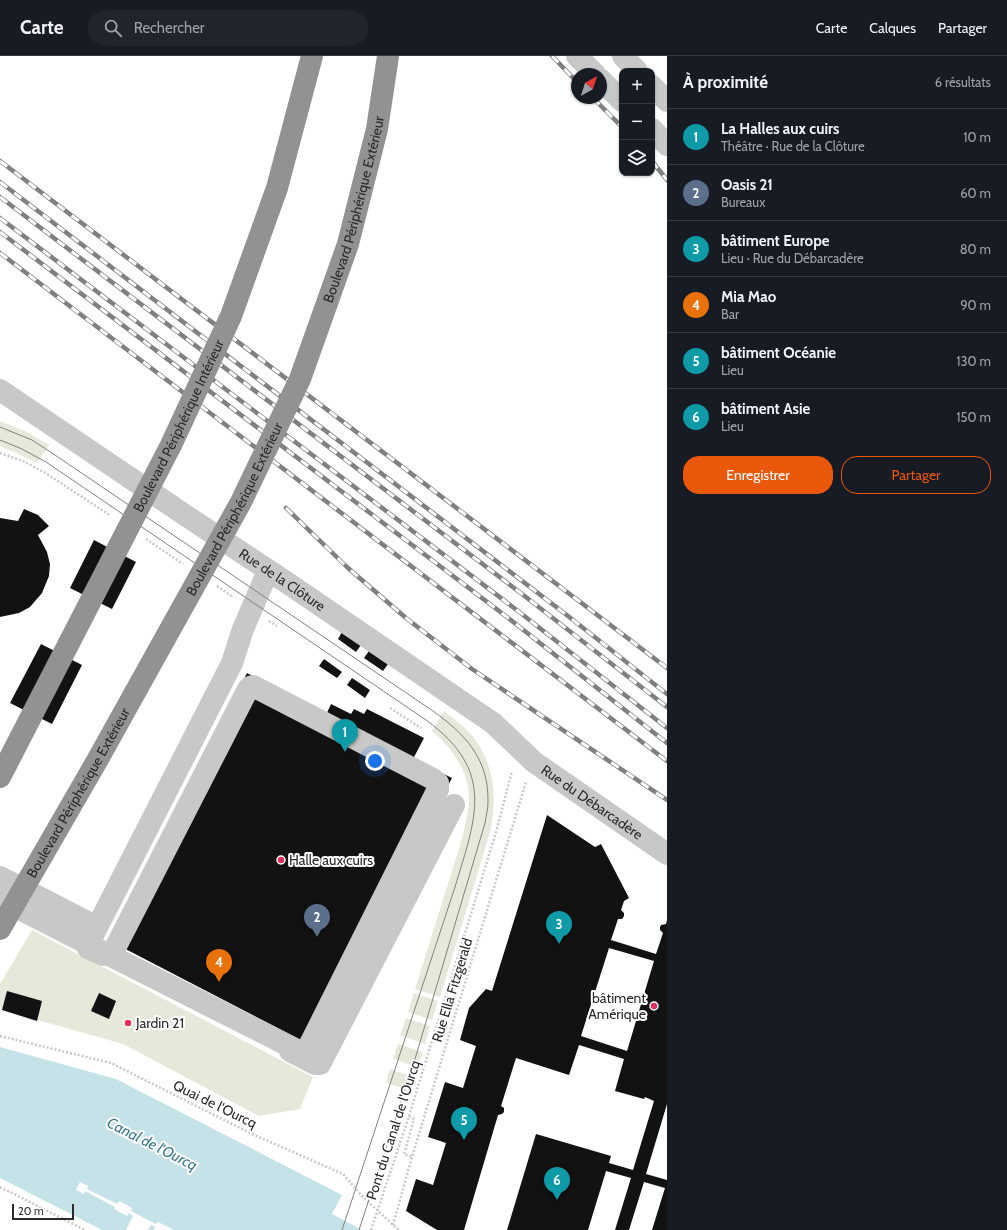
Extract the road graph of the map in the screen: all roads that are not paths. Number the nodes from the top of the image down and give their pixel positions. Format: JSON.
{"nodes":[{"id":1,"x":312,"y":56,"type":"edge"},
{"id":2,"x":388,"y":56,"type":"edge"},
{"id":3,"x":577,"y":56,"type":"edge"},
{"id":4,"x":623,"y":56,"type":"edge"},
{"id":5,"x":589,"y":68,"type":"edge"},
{"id":6,"x":635,"y":68,"type":"edge"},
{"id":7,"x":607,"y":86,"type":"edge"},
{"id":8,"x":655,"y":89,"type":"edge"},
{"id":9,"x":619,"y":98,"type":"edge"},
{"id":10,"x":667,"y":101,"type":"edge"},
{"id":11,"x":655,"y":132,"type":"edge"},
{"id":12,"x":667,"y":145,"type":"edge"},
{"id":13,"x":0,"y":390,"type":"edge"},
{"id":14,"x":268,"y":571,"type":"junction"},
{"id":15,"x":527,"y":755,"type":"joint"},
{"id":16,"x":0,"y":777,"type":"edge"},
{"id":17,"x":454,"y":805,"type":"dead end"},
{"id":18,"x":667,"y":854,"type":"edge"},
{"id":19,"x":0,"y":877,"type":"edge"},
{"id":20,"x":0,"y":899,"type":"edge"},
{"id":21,"x":97,"y":927,"type":"junction"},
{"id":22,"x":0,"y":929,"type":"edge"},
{"id":23,"x":111,"y":956,"type":"junction"}],
"edges":[{"from":1,"to":16,"type":"highway","name":"Boulevard Périphérique Intérieur","bridge":true},
{"from":2,"to":22,"type":"highway","name":"Boulevard Périphérique Extérieur","bridge":true},
{"from":3,"to":5,"type":"street"},
{"from":4,"to":6,"type":"street"},
{"from":7,"to":9,"type":"street"},
{"from":8,"to":10,"type":"street"},
{"from":11,"to":12,"type":"street"},
{"from":13,"to":14,"type":"street","name":"Rue de la Clôture"},
{"from":14,"to":15,"type":"street","name":"Rue de la Clôture"},
{"from":14,"to":21,"type":"street"},
{"from":15,"to":18,"type":"street","name":"Rue du Débarcadère"},
{"from":17,"to":21,"type":"street"},
{"from":19,"to":21,"type":"street"},
{"from":20,"to":23,"type":"street","bridge":true},
{"from":23,"to":23,"type":"street"}]}
